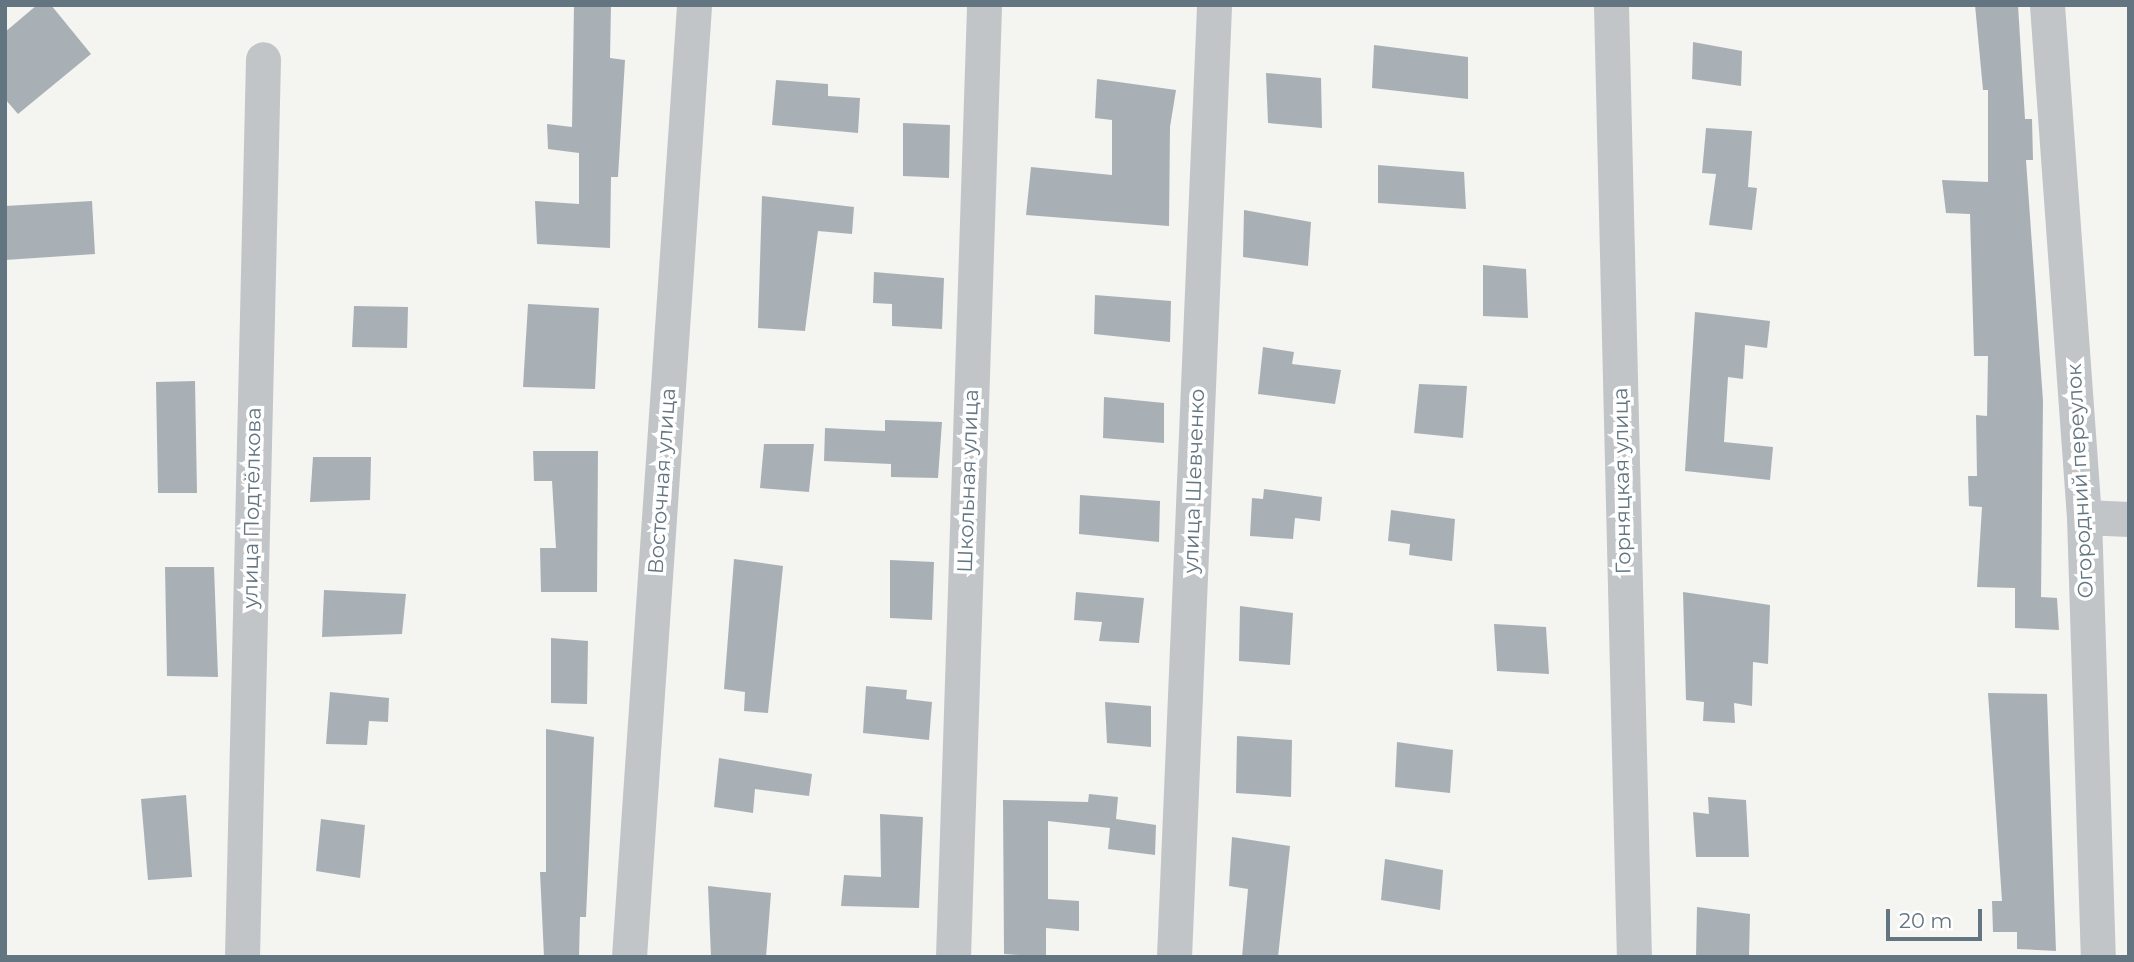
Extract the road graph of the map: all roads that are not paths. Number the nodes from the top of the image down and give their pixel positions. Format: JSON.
{"nodes":[{"id":1,"x":694,"y":5,"type":"edge"},
{"id":2,"x":984,"y":5,"type":"edge"},
{"id":3,"x":1214,"y":5,"type":"edge"},
{"id":4,"x":1611,"y":5,"type":"edge"},
{"id":5,"x":2047,"y":5,"type":"edge"},
{"id":6,"x":263,"y":59,"type":"dead end"},
{"id":7,"x":2084,"y":517,"type":"junction"},
{"id":8,"x":2129,"y":519,"type":"edge"},
{"id":9,"x":242,"y":957,"type":"edge"},
{"id":10,"x":629,"y":957,"type":"edge"},
{"id":11,"x":953,"y":957,"type":"edge"},
{"id":12,"x":1174,"y":957,"type":"edge"},
{"id":13,"x":1634,"y":957,"type":"edge"},
{"id":14,"x":2098,"y":957,"type":"edge"}],
"edges":[{"from":1,"to":10,"type":"street","name":"Восточная улица"},
{"from":2,"to":11,"type":"street","name":"Школьная улица"},
{"from":3,"to":12,"type":"street","name":"улица Шевченко"},
{"from":4,"to":13,"type":"street","name":"Горняцкая улица"},
{"from":5,"to":7,"type":"street","name":"Огородний переулок"},
{"from":6,"to":9,"type":"street","name":"улица Подтёлкова"},
{"from":7,"to":8,"type":"street"},
{"from":7,"to":14,"type":"street","name":"Огородний переулок"}]}
